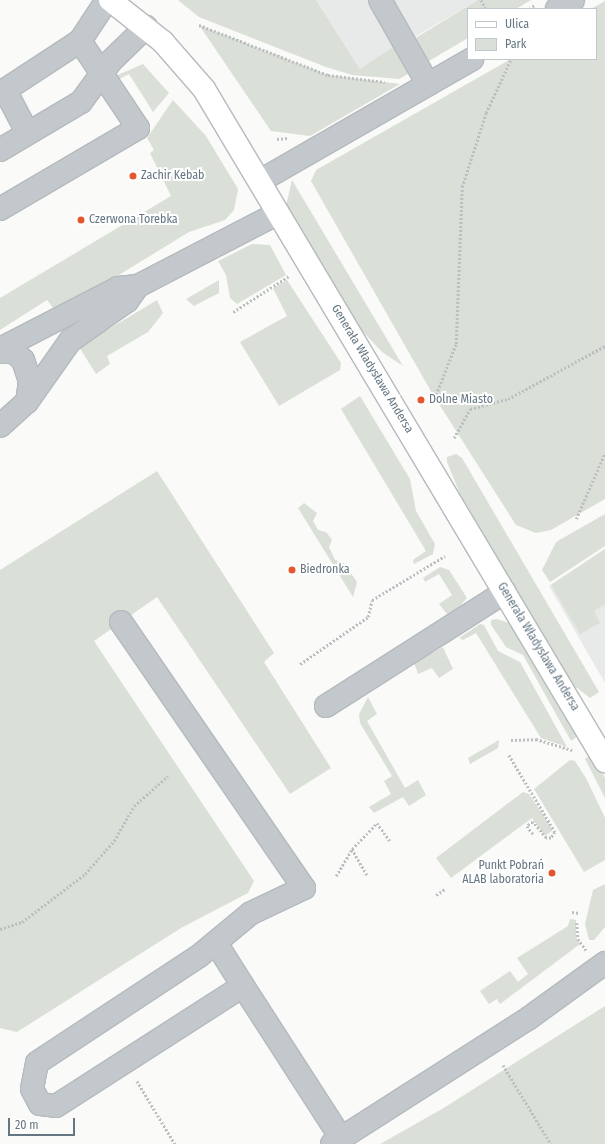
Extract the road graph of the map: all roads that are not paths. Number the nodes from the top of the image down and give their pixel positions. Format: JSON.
{"nodes":[{"id":1,"x":109,"y":0,"type":"edge"},
{"id":2,"x":380,"y":0,"type":"edge"},
{"id":3,"x":573,"y":0,"type":"edge"},
{"id":4,"x":559,"y":8,"type":"edge"},
{"id":5,"x":146,"y":27,"type":"junction"},
{"id":6,"x":80,"y":41,"type":"junction"},
{"id":7,"x":470,"y":60,"type":"edge"},
{"id":8,"x":102,"y":72,"type":"junction"},
{"id":9,"x":428,"y":84,"type":"junction"},
{"id":10,"x":27,"y":132,"type":"junction"},
{"id":11,"x":0,"y":150,"type":"edge"},
{"id":12,"x":260,"y":181,"type":"junction"},
{"id":13,"x":0,"y":209,"type":"edge"},
{"id":14,"x":278,"y":213,"type":"junction"},
{"id":15,"x":138,"y":286,"type":"junction"},
{"id":16,"x":0,"y":350,"type":"edge"},
{"id":17,"x":27,"y":402,"type":"junction"},
{"id":18,"x":0,"y":426,"type":"edge"},
{"id":19,"x":505,"y":592,"type":"junction"},
{"id":20,"x":121,"y":622,"type":"dead end"},
{"id":21,"x":326,"y":706,"type":"dead end"},
{"id":22,"x":605,"y":761,"type":"edge"},
{"id":23,"x":216,"y":943,"type":"junction"},
{"id":24,"x":605,"y":963,"type":"edge"},
{"id":25,"x":605,"y":981,"type":"edge"},
{"id":26,"x":243,"y":986,"type":"junction"},
{"id":27,"x":529,"y":1018,"type":"junction"},
{"id":28,"x":336,"y":1141,"type":"edge"}],
"edges":[{"from":1,"to":5,"type":"main road","name":"Generała Władysława Andersa"},
{"from":1,"to":6,"type":"street"},
{"from":2,"to":9,"type":"street"},
{"from":3,"to":4,"type":"street"},
{"from":5,"to":8,"type":"street"},
{"from":5,"to":12,"type":"main road","name":"Generała Władysława Andersa"},
{"from":6,"to":8,"type":"street"},
{"from":6,"to":10,"type":"street"},
{"from":7,"to":9,"type":"street"},
{"from":8,"to":10,"type":"street"},
{"from":8,"to":13,"type":"street"},
{"from":9,"to":12,"type":"street"},
{"from":10,"to":11,"type":"street"},
{"from":12,"to":14,"type":"main road","name":"Generała Władysława Andersa"},
{"from":14,"to":15,"type":"street"},
{"from":14,"to":19,"type":"main road","name":"Generała Władysława Andersa"},
{"from":15,"to":16,"type":"street"},
{"from":15,"to":17,"type":"street"},
{"from":16,"to":17,"type":"street"},
{"from":17,"to":18,"type":"street"},
{"from":19,"to":21,"type":"street"},
{"from":19,"to":22,"type":"main road","name":"Generała Władysława Andersa"},
{"from":20,"to":23,"type":"street"},
{"from":23,"to":26,"type":"street"},
{"from":23,"to":26,"type":"street"},
{"from":24,"to":27,"type":"street"},
{"from":25,"to":27,"type":"street"},
{"from":26,"to":28,"type":"street"},
{"from":27,"to":28,"type":"street"}]}
